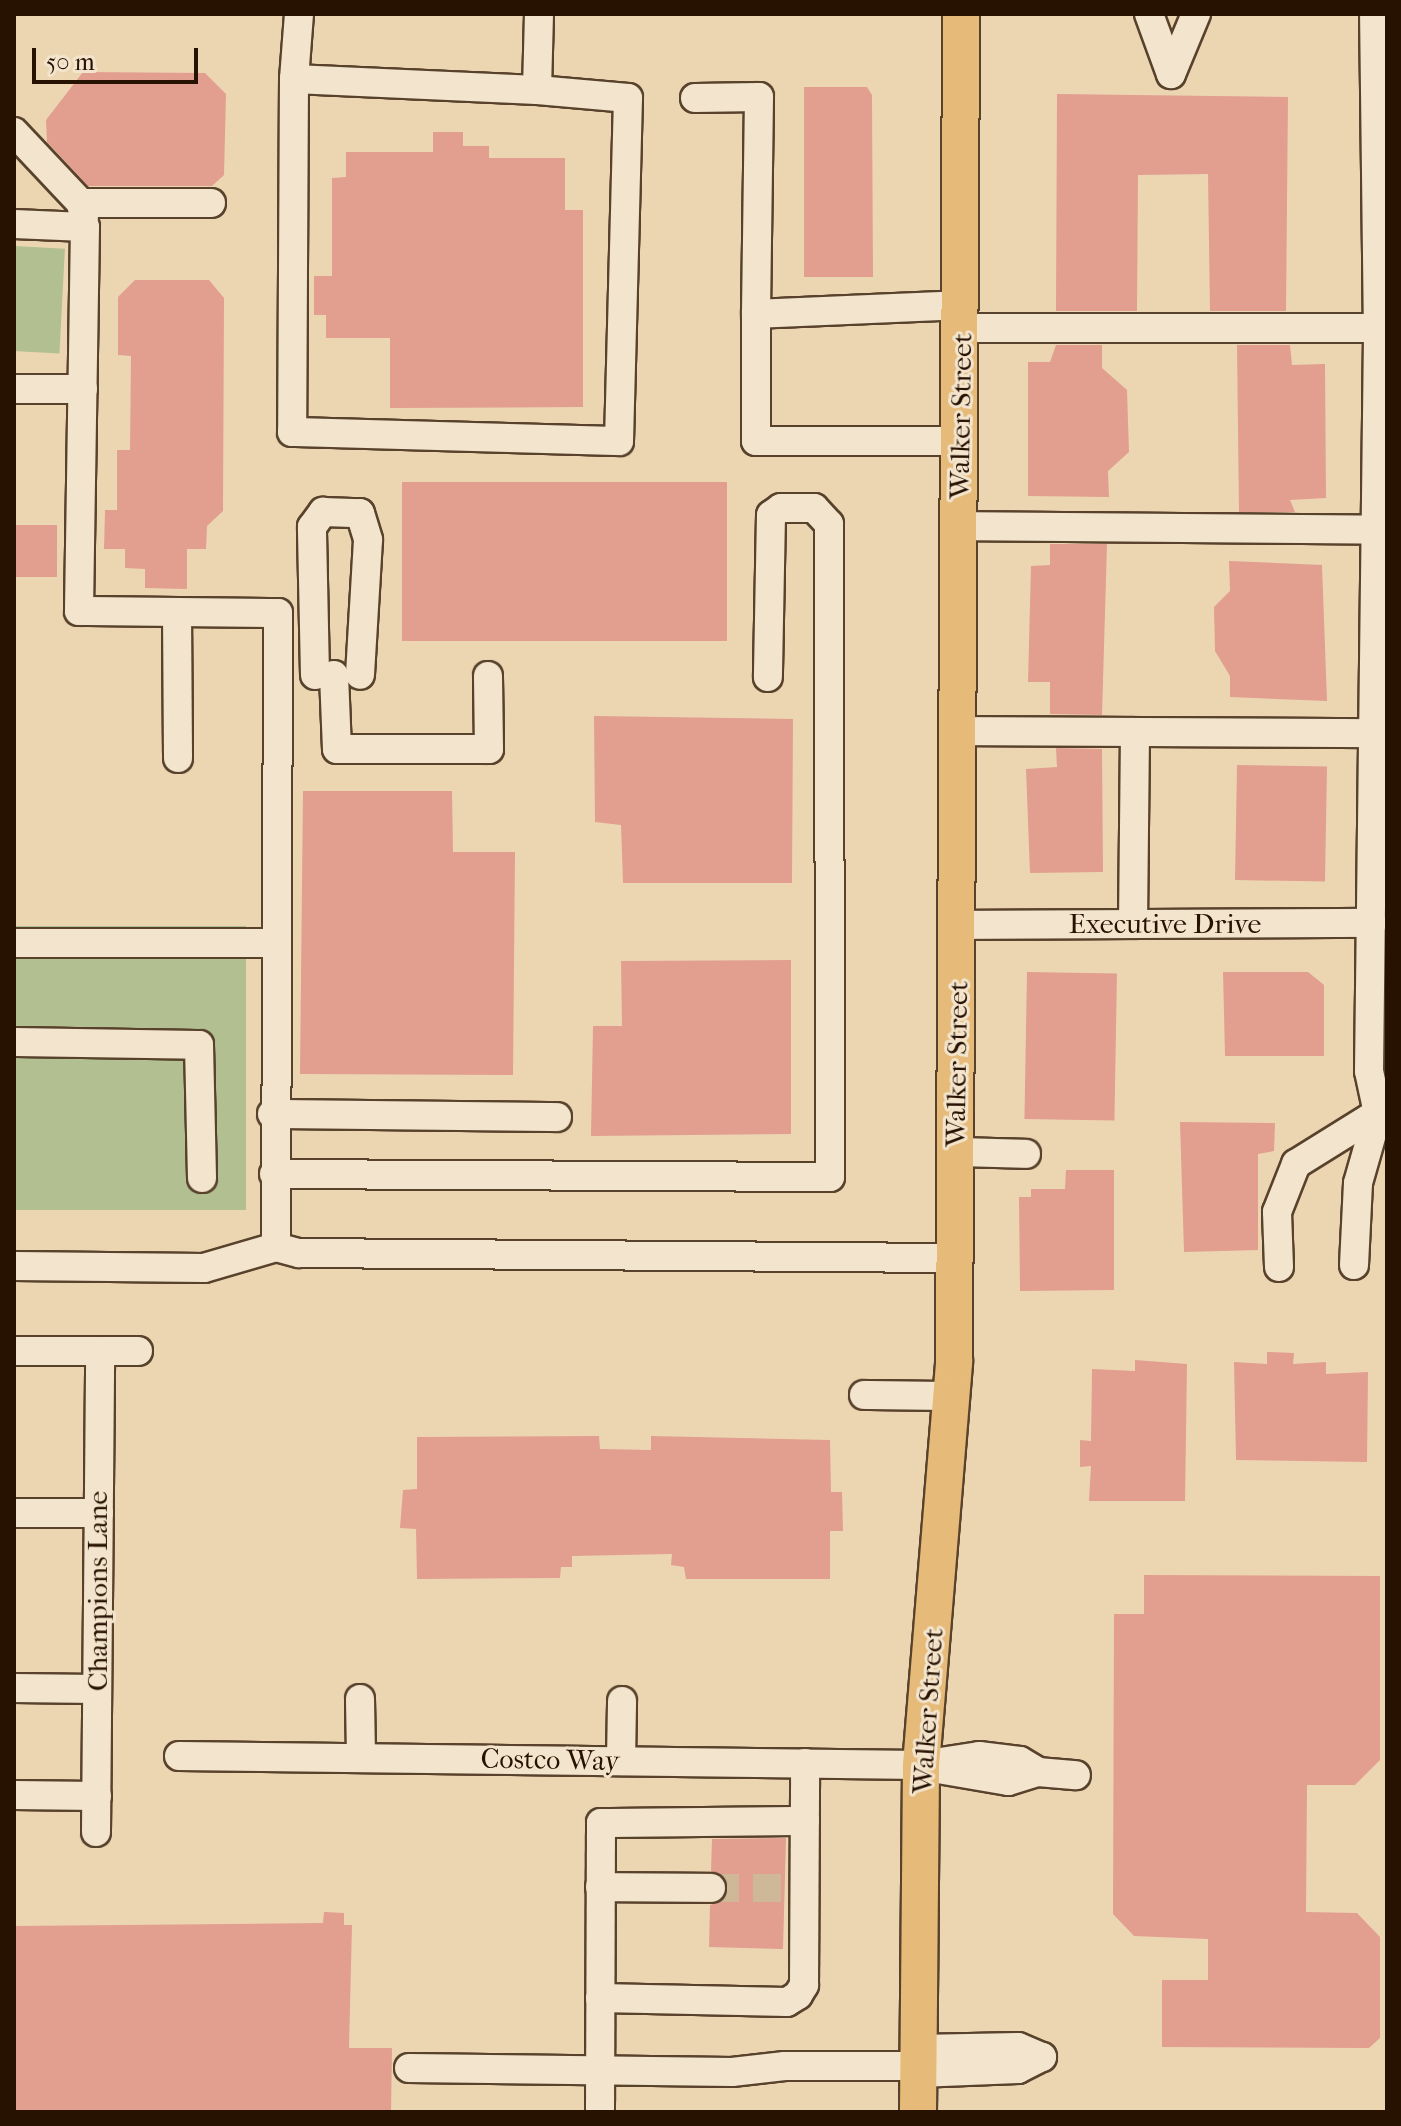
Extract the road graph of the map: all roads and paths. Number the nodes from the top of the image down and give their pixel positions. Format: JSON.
{"nodes":[{"id":1,"x":299,"y":14,"type":"edge"},
{"id":2,"x":539,"y":14,"type":"edge"},
{"id":3,"x":961,"y":14,"type":"edge"},
{"id":4,"x":1149,"y":14,"type":"edge"},
{"id":5,"x":1196,"y":14,"type":"edge"},
{"id":6,"x":1374,"y":14,"type":"edge"},
{"id":7,"x":294,"y":79,"type":"junction"},
{"id":8,"x":537,"y":90,"type":"junction"},
{"id":9,"x":695,"y":98,"type":"dead end"},
{"id":10,"x":14,"y":132,"type":"edge"},
{"id":11,"x":211,"y":203,"type":"dead end"},
{"id":12,"x":83,"y":215,"type":"junction"},
{"id":13,"x":14,"y":224,"type":"edge"},
{"id":14,"x":756,"y":314,"type":"junction"},
{"id":15,"x":962,"y":316,"type":"junction"},
{"id":16,"x":1381,"y":334,"type":"edge"},
{"id":17,"x":14,"y":389,"type":"edge"},
{"id":18,"x":83,"y":389,"type":"junction"},
{"id":19,"x":960,"y":441,"type":"junction"},
{"id":20,"x":1382,"y":470,"type":"edge"},
{"id":21,"x":959,"y":526,"type":"junction"},
{"id":22,"x":1380,"y":533,"type":"edge"},
{"id":23,"x":177,"y":612,"type":"junction"},
{"id":24,"x":336,"y":675,"type":"junction"},
{"id":25,"x":488,"y":676,"type":"dead end"},
{"id":26,"x":768,"y":677,"type":"dead end"},
{"id":27,"x":1381,"y":697,"type":"edge"},
{"id":28,"x":959,"y":731,"type":"junction"},
{"id":29,"x":1135,"y":732,"type":"junction"},
{"id":30,"x":1374,"y":733,"type":"junction"},
{"id":31,"x":178,"y":758,"type":"dead end"},
{"id":32,"x":1379,"y":863,"type":"edge"},
{"id":33,"x":1133,"y":924,"type":"junction"},
{"id":34,"x":958,"y":925,"type":"junction"},
{"id":35,"x":1377,"y":930,"type":"edge"},
{"id":36,"x":14,"y":943,"type":"edge"},
{"id":37,"x":276,"y":943,"type":"junction"},
{"id":38,"x":14,"y":1042,"type":"edge"},
{"id":39,"x":272,"y":1114,"type":"junction"},
{"id":40,"x":1383,"y":1114,"type":"edge"},
{"id":41,"x":557,"y":1117,"type":"dead end"},
{"id":42,"x":956,"y":1152,"type":"junction"},
{"id":43,"x":1026,"y":1154,"type":"dead end"},
{"id":44,"x":274,"y":1174,"type":"junction"},
{"id":45,"x":202,"y":1178,"type":"dead end"},
{"id":46,"x":276,"y":1247,"type":"junction"},
{"id":47,"x":955,"y":1258,"type":"junction"},
{"id":48,"x":1354,"y":1265,"type":"dead end"},
{"id":49,"x":14,"y":1266,"type":"edge"},
{"id":50,"x":1279,"y":1267,"type":"dead end"},
{"id":51,"x":14,"y":1351,"type":"edge"},
{"id":52,"x":100,"y":1351,"type":"junction"},
{"id":53,"x":138,"y":1351,"type":"dead end"},
{"id":54,"x":864,"y":1395,"type":"dead end"},
{"id":55,"x":951,"y":1396,"type":"junction"},
{"id":56,"x":14,"y":1513,"type":"edge"},
{"id":57,"x":99,"y":1513,"type":"junction"},
{"id":58,"x":14,"y":1688,"type":"edge"},
{"id":59,"x":97,"y":1689,"type":"junction"},
{"id":60,"x":360,"y":1699,"type":"dead end"},
{"id":61,"x":622,"y":1701,"type":"dead end"},
{"id":62,"x":179,"y":1756,"type":"dead end"},
{"id":63,"x":361,"y":1757,"type":"junction"},
{"id":64,"x":621,"y":1761,"type":"junction"},
{"id":65,"x":805,"y":1763,"type":"junction"},
{"id":66,"x":921,"y":1765,"type":"junction"},
{"id":67,"x":1076,"y":1775,"type":"dead end"},
{"id":68,"x":14,"y":1795,"type":"edge"},
{"id":69,"x":97,"y":1796,"type":"junction"},
{"id":70,"x":805,"y":1821,"type":"junction"},
{"id":71,"x":96,"y":1832,"type":"dead end"},
{"id":72,"x":600,"y":1887,"type":"junction"},
{"id":73,"x":711,"y":1888,"type":"tunnel mouth"},
{"id":74,"x":600,"y":1998,"type":"junction"},
{"id":75,"x":918,"y":2063,"type":"junction"},
{"id":76,"x":409,"y":2068,"type":"dead end"},
{"id":77,"x":600,"y":2070,"type":"junction"},
{"id":78,"x":600,"y":2112,"type":"edge"},
{"id":79,"x":918,"y":2112,"type":"edge"}],
"edges":[{"from":1,"to":7,"type":"street"},
{"from":2,"to":8,"type":"street"},
{"from":3,"to":15,"type":"main road","name":"Walker Street"},
{"from":4,"to":5,"type":"street"},
{"from":6,"to":16,"type":"street"},
{"from":7,"to":8,"type":"street"},
{"from":7,"to":8,"type":"street"},
{"from":9,"to":14,"type":"street"},
{"from":10,"to":12,"type":"street"},
{"from":11,"to":12,"type":"street"},
{"from":12,"to":13,"type":"street"},
{"from":12,"to":18,"type":"street"},
{"from":14,"to":15,"type":"street"},
{"from":14,"to":19,"type":"street"},
{"from":15,"to":16,"type":"street"},
{"from":15,"to":19,"type":"main road","name":"Walker Street"},
{"from":16,"to":20,"type":"street"},
{"from":17,"to":18,"type":"street"},
{"from":18,"to":23,"type":"street"},
{"from":19,"to":21,"type":"main road","name":"Walker Street"},
{"from":20,"to":22,"type":"street"},
{"from":21,"to":22,"type":"street"},
{"from":21,"to":28,"type":"main road","name":"Walker Street"},
{"from":22,"to":27,"type":"street"},
{"from":23,"to":31,"type":"street"},
{"from":23,"to":37,"type":"street"},
{"from":24,"to":24,"type":"street"},
{"from":24,"to":25,"type":"street"},
{"from":26,"to":44,"type":"street"},
{"from":27,"to":30,"type":"street"},
{"from":28,"to":29,"type":"street"},
{"from":28,"to":34,"type":"main road","name":"Walker Street"},
{"from":29,"to":30,"type":"street"},
{"from":29,"to":33,"type":"street"},
{"from":30,"to":32,"type":"street"},
{"from":32,"to":35,"type":"street"},
{"from":33,"to":34,"type":"street","name":"Executive Drive"},
{"from":33,"to":35,"type":"street","name":"Executive Drive"},
{"from":34,"to":42,"type":"main road","name":"Walker Street"},
{"from":35,"to":40,"type":"street"},
{"from":36,"to":37,"type":"street"},
{"from":37,"to":39,"type":"street"},
{"from":38,"to":45,"type":"street"},
{"from":39,"to":41,"type":"street"},
{"from":39,"to":44,"type":"street"},
{"from":40,"to":48,"type":"street"},
{"from":40,"to":50,"type":"street"},
{"from":42,"to":43,"type":"street"},
{"from":42,"to":47,"type":"main road","name":"Walker Street"},
{"from":44,"to":46,"type":"street"},
{"from":46,"to":47,"type":"street"},
{"from":46,"to":49,"type":"street"},
{"from":47,"to":55,"type":"main road","name":"Walker Street"},
{"from":51,"to":52,"type":"street"},
{"from":52,"to":53,"type":"street"},
{"from":52,"to":57,"type":"street","name":"Champions Lane"},
{"from":54,"to":55,"type":"street"},
{"from":55,"to":66,"type":"main road","name":"Walker Street"},
{"from":56,"to":57,"type":"street"},
{"from":57,"to":59,"type":"street","name":"Champions Lane"},
{"from":58,"to":59,"type":"street"},
{"from":59,"to":69,"type":"street","name":"Champions Lane"},
{"from":60,"to":63,"type":"street"},
{"from":61,"to":64,"type":"street"},
{"from":62,"to":63,"type":"street","name":"Costco Way"},
{"from":63,"to":64,"type":"street","name":"Costco Way"},
{"from":64,"to":65,"type":"street","name":"Costco Way"},
{"from":65,"to":66,"type":"street","name":"Costco Way"},
{"from":65,"to":70,"type":"street"},
{"from":66,"to":67,"type":"street","name":"Costco Way"},
{"from":66,"to":75,"type":"main road","name":"Walker Street"},
{"from":68,"to":69,"type":"street"},
{"from":69,"to":71,"type":"street","name":"Champions Lane"},
{"from":70,"to":72,"type":"street"},
{"from":70,"to":74,"type":"street"},
{"from":72,"to":73,"type":"street"},
{"from":72,"to":74,"type":"street"},
{"from":74,"to":77,"type":"street"},
{"from":75,"to":77,"type":"street"},
{"from":75,"to":79,"type":"main road","name":"Walker Street"},
{"from":76,"to":77,"type":"street"},
{"from":77,"to":78,"type":"street"}]}
